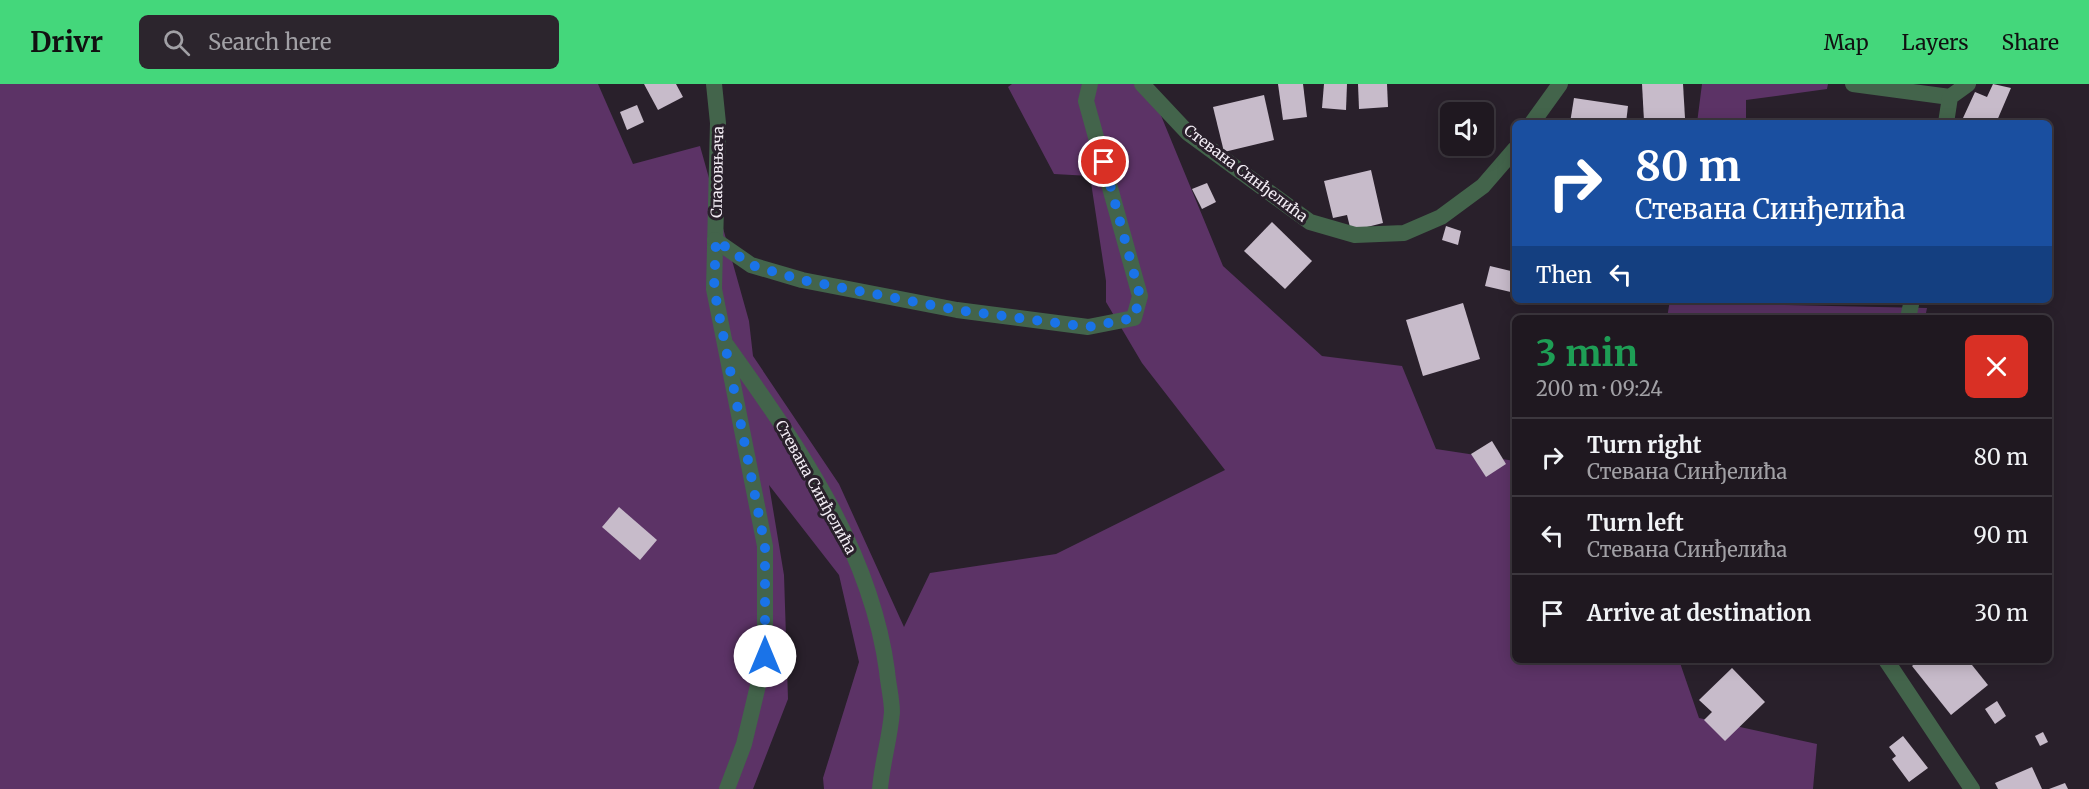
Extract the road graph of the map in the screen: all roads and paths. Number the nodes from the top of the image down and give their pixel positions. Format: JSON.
{"nodes":[{"id":1,"x":714,"y":84,"type":"edge"},
{"id":2,"x":1090,"y":84,"type":"edge"},
{"id":3,"x":1142,"y":84,"type":"edge"},
{"id":4,"x":1560,"y":84,"type":"edge"},
{"id":5,"x":1853,"y":84,"type":"edge"},
{"id":6,"x":1968,"y":84,"type":"edge"},
{"id":7,"x":1950,"y":97,"type":"junction"},
{"id":8,"x":1534,"y":120,"type":"edge"},
{"id":9,"x":1946,"y":120,"type":"edge"},
{"id":10,"x":1512,"y":152,"type":"edge"},
{"id":11,"x":716,"y":240,"type":"junction"},
{"id":12,"x":723,"y":340,"type":"junction"},
{"id":13,"x":1888,"y":663,"type":"edge"},
{"id":14,"x":727,"y":789,"type":"edge"},
{"id":15,"x":880,"y":789,"type":"edge"},
{"id":16,"x":1972,"y":789,"type":"edge"}],
"edges":[{"from":1,"to":11,"type":"street","name":"Спасовњача"},
{"from":2,"to":11,"type":"street"},
{"from":3,"to":10,"type":"street","name":"Стевана Синђелића"},
{"from":4,"to":8,"type":"street"},
{"from":5,"to":7,"type":"street"},
{"from":6,"to":7,"type":"street"},
{"from":7,"to":9,"type":"street"},
{"from":11,"to":12,"type":"street","name":"Спасовњача"},
{"from":12,"to":14,"type":"street","name":"Спасовњача"},
{"from":12,"to":15,"type":"street","name":"Стевана Синђелића"},
{"from":13,"to":16,"type":"street"}]}
